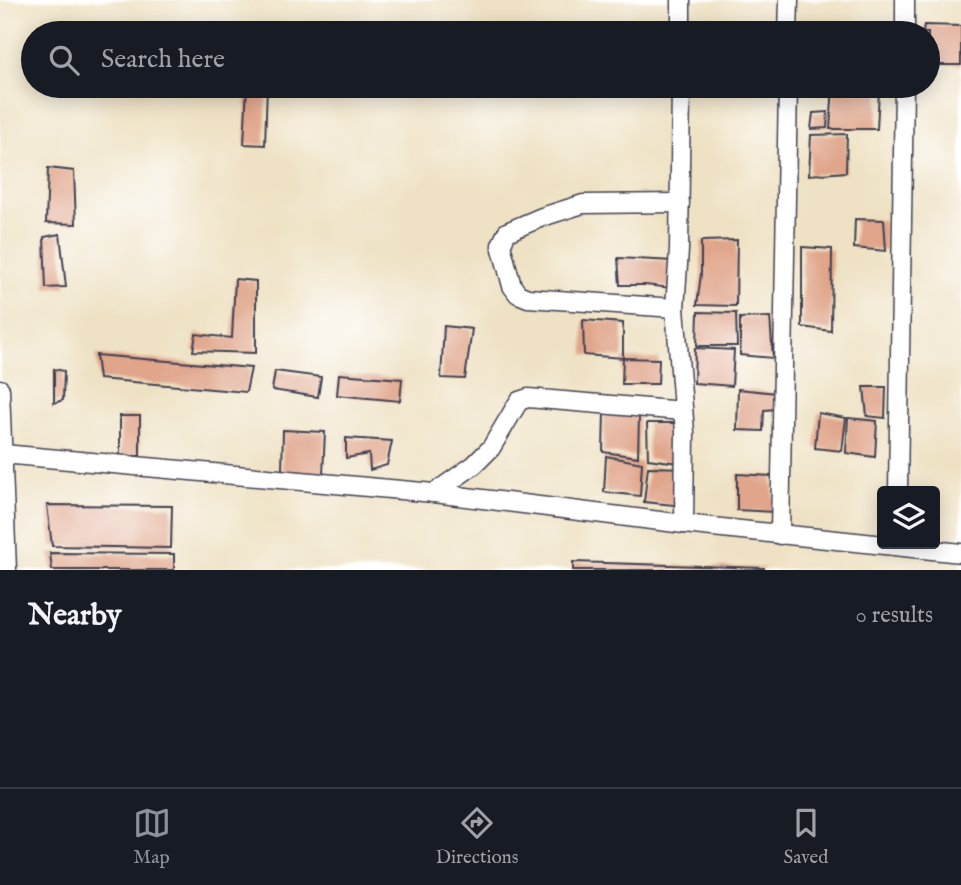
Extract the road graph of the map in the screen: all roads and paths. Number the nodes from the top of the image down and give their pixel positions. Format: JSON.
{"nodes":[{"id":1,"x":681,"y":0,"type":"edge"},
{"id":2,"x":789,"y":0,"type":"edge"},
{"id":3,"x":905,"y":0,"type":"edge"},
{"id":4,"x":681,"y":21,"type":"edge"},
{"id":5,"x":788,"y":21,"type":"edge"},
{"id":6,"x":905,"y":21,"type":"edge"},
{"id":7,"x":681,"y":98,"type":"edge"},
{"id":8,"x":788,"y":98,"type":"edge"},
{"id":9,"x":904,"y":98,"type":"edge"},
{"id":10,"x":680,"y":203,"type":"junction"},
{"id":11,"x":676,"y":308,"type":"junction"},
{"id":12,"x":0,"y":389,"type":"edge"},
{"id":13,"x":683,"y":411,"type":"junction"},
{"id":14,"x":2,"y":454,"type":"junction"},
{"id":15,"x":898,"y":486,"type":"edge"},
{"id":16,"x":434,"y":493,"type":"junction"},
{"id":17,"x":684,"y":524,"type":"junction"},
{"id":18,"x":780,"y":535,"type":"junction"},
{"id":19,"x":877,"y":544,"type":"edge"},
{"id":20,"x":924,"y":549,"type":"edge"},
{"id":21,"x":961,"y":553,"type":"edge"},
{"id":22,"x":7,"y":570,"type":"edge"}],
"edges":[{"from":1,"to":4,"type":"street"},
{"from":2,"to":5,"type":"street"},
{"from":3,"to":6,"type":"street"},
{"from":7,"to":10,"type":"street"},
{"from":8,"to":18,"type":"street"},
{"from":9,"to":15,"type":"street"},
{"from":10,"to":11,"type":"street"},
{"from":10,"to":11,"type":"street"},
{"from":11,"to":13,"type":"street"},
{"from":12,"to":14,"type":"street"},
{"from":13,"to":16,"type":"street"},
{"from":13,"to":17,"type":"street"},
{"from":14,"to":16,"type":"street"},
{"from":14,"to":22,"type":"street"},
{"from":16,"to":17,"type":"street"},
{"from":17,"to":18,"type":"street"},
{"from":18,"to":19,"type":"street"},
{"from":20,"to":21,"type":"street"}]}
